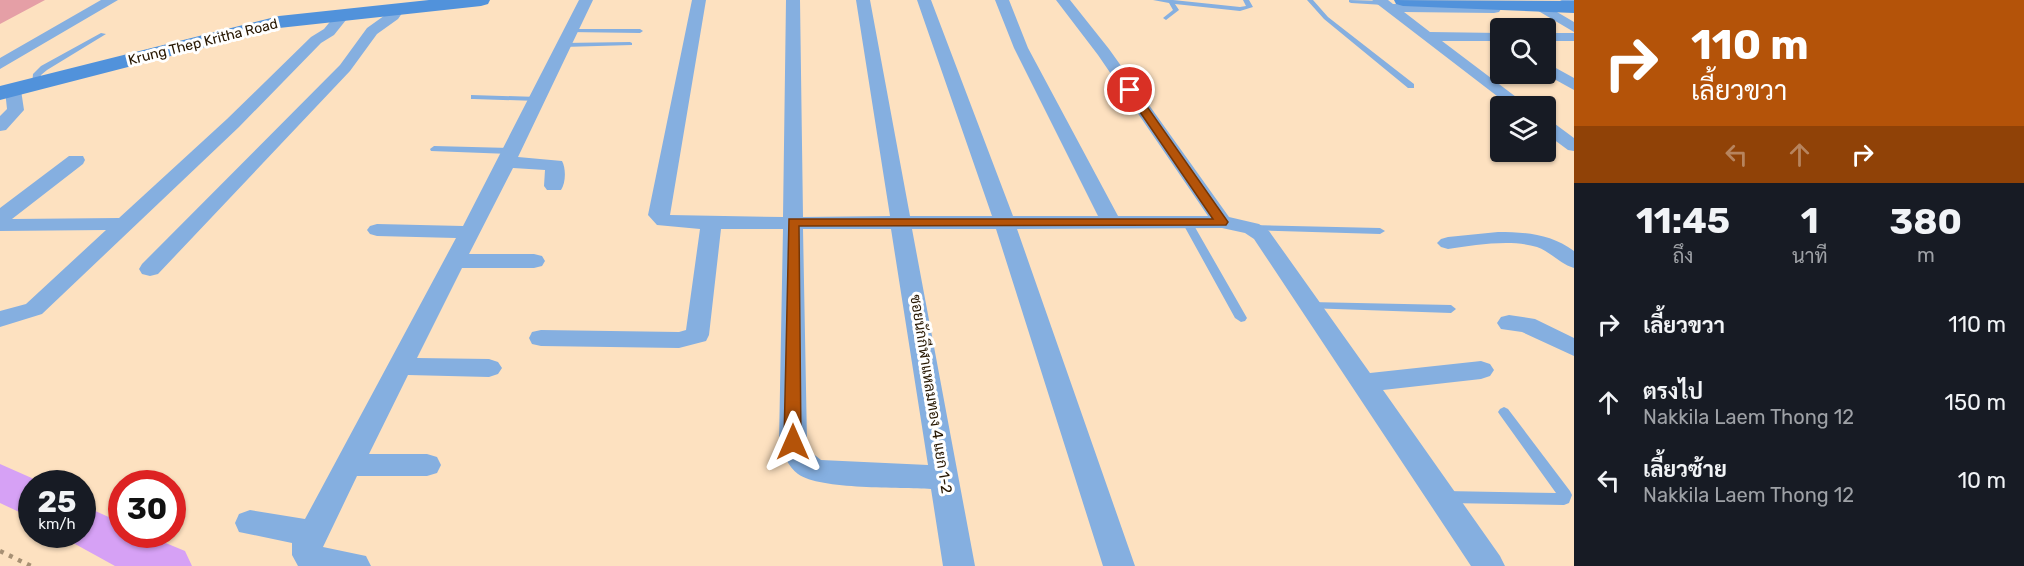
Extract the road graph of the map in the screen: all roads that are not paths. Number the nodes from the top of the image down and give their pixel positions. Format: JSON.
{"nodes":[{"id":1,"x":111,"y":0,"type":"edge"},
{"id":2,"x":481,"y":0,"type":"edge"},
{"id":3,"x":586,"y":0,"type":"edge"},
{"id":4,"x":699,"y":0,"type":"edge"},
{"id":5,"x":793,"y":0,"type":"edge"},
{"id":6,"x":863,"y":0,"type":"edge"},
{"id":7,"x":924,"y":0,"type":"edge"},
{"id":8,"x":1002,"y":0,"type":"edge"},
{"id":9,"x":1063,"y":0,"type":"edge"},
{"id":10,"x":1156,"y":0,"type":"edge"},
{"id":11,"x":1246,"y":0,"type":"edge"},
{"id":12,"x":1311,"y":0,"type":"edge"},
{"id":13,"x":1484,"y":0,"type":"edge"},
{"id":14,"x":1351,"y":1,"type":"edge"},
{"id":15,"x":1171,"y":2,"type":"junction"},
{"id":16,"x":421,"y":3,"type":"edge"},
{"id":17,"x":1389,"y":3,"type":"edge"},
{"id":18,"x":1572,"y":3,"type":"edge"},
{"id":19,"x":1533,"y":8,"type":"junction"},
{"id":20,"x":398,"y":9,"type":"junction"},
{"id":21,"x":334,"y":16,"type":"junction"},
{"id":22,"x":1166,"y":18,"type":"dead end"},
{"id":23,"x":1574,"y":28,"type":"edge"},
{"id":24,"x":640,"y":31,"type":"dead end"},
{"id":25,"x":103,"y":34,"type":"dead end"},
{"id":26,"x":1426,"y":36,"type":"junction"},
{"id":27,"x":1556,"y":37,"type":"edge"},
{"id":28,"x":1574,"y":37,"type":"edge"},
{"id":29,"x":567,"y":38,"type":"junction"},
{"id":30,"x":1490,"y":38,"type":"edge"},
{"id":31,"x":630,"y":44,"type":"dead end"},
{"id":32,"x":0,"y":64,"type":"edge"},
{"id":33,"x":1556,"y":74,"type":"edge"},
{"id":34,"x":35,"y":84,"type":"junction"},
{"id":35,"x":1574,"y":85,"type":"edge"},
{"id":36,"x":1412,"y":86,"type":"dead end"},
{"id":37,"x":6,"y":92,"type":"edge"},
{"id":38,"x":1507,"y":96,"type":"edge"},
{"id":39,"x":474,"y":97,"type":"dead end"},
{"id":40,"x":538,"y":99,"type":"junction"},
{"id":41,"x":0,"y":126,"type":"edge"},
{"id":42,"x":1556,"y":130,"type":"edge"},
{"id":43,"x":1556,"y":133,"type":"edge"},
{"id":44,"x":1574,"y":133,"type":"edge"},
{"id":45,"x":1574,"y":146,"type":"edge"},
{"id":46,"x":434,"y":149,"type":"dead end"},
{"id":47,"x":508,"y":157,"type":"junction"},
{"id":48,"x":76,"y":160,"type":"dead end"},
{"id":49,"x":554,"y":186,"type":"dead end"},
{"id":50,"x":0,"y":218,"type":"edge"},
{"id":51,"x":793,"y":222,"type":"junction"},
{"id":52,"x":902,"y":222,"type":"junction"},
{"id":53,"x":1111,"y":222,"type":"junction"},
{"id":54,"x":1187,"y":222,"type":"junction"},
{"id":55,"x":1222,"y":222,"type":"junction"},
{"id":56,"x":711,"y":223,"type":"junction"},
{"id":57,"x":1005,"y":223,"type":"junction"},
{"id":58,"x":123,"y":224,"type":"junction"},
{"id":59,"x":0,"y":225,"type":"edge"},
{"id":60,"x":1252,"y":228,"type":"junction"},
{"id":61,"x":377,"y":230,"type":"dead end"},
{"id":62,"x":1380,"y":231,"type":"dead end"},
{"id":63,"x":469,"y":232,"type":"junction"},
{"id":64,"x":1448,"y":243,"type":"dead end"},
{"id":65,"x":454,"y":261,"type":"junction"},
{"id":66,"x":534,"y":261,"type":"dead end"},
{"id":67,"x":1574,"y":261,"type":"edge"},
{"id":68,"x":150,"y":269,"type":"dead end"},
{"id":69,"x":1310,"y":306,"type":"junction"},
{"id":70,"x":1451,"y":309,"type":"dead end"},
{"id":71,"x":1241,"y":318,"type":"dead end"},
{"id":72,"x":0,"y":319,"type":"edge"},
{"id":73,"x":1509,"y":322,"type":"dead end"},
{"id":74,"x":541,"y":338,"type":"dead end"},
{"id":75,"x":1574,"y":348,"type":"edge"},
{"id":76,"x":399,"y":366,"type":"junction"},
{"id":77,"x":489,"y":368,"type":"dead end"},
{"id":78,"x":1481,"y":370,"type":"dead end"},
{"id":79,"x":1363,"y":383,"type":"junction"},
{"id":80,"x":1504,"y":412,"type":"dead end"},
{"id":81,"x":347,"y":465,"type":"junction"},
{"id":82,"x":427,"y":465,"type":"dead end"},
{"id":83,"x":944,"y":478,"type":"junction"},
{"id":84,"x":1442,"y":497,"type":"junction"},
{"id":85,"x":250,"y":523,"type":"dead end"},
{"id":86,"x":312,"y":533,"type":"junction"},
{"id":87,"x":355,"y":566,"type":"edge"},
{"id":88,"x":959,"y":566,"type":"edge"},
{"id":89,"x":1119,"y":566,"type":"edge"},
{"id":90,"x":1489,"y":566,"type":"edge"}],
"edges":[{"from":1,"to":32,"type":"street"},
{"from":2,"to":16,"type":"main road","name":"Krung Thep Kritha Road"},
{"from":3,"to":29,"type":"street"},
{"from":4,"to":56,"type":"street"},
{"from":5,"to":51,"type":"street"},
{"from":6,"to":52,"type":"street","name":"ซอยนักกีฬาแหลมทอง 4 แยก 1-2"},
{"from":7,"to":57,"type":"street"},
{"from":8,"to":53,"type":"street"},
{"from":9,"to":55,"type":"street"},
{"from":10,"to":15,"type":"lane"},
{"from":11,"to":15,"type":"lane"},
{"from":12,"to":36,"type":"lane"},
{"from":13,"to":18,"type":"main road"},
{"from":14,"to":17,"type":"lane"},
{"from":15,"to":22,"type":"lane"},
{"from":16,"to":20,"type":"main road","name":"Krung Thep Kritha Road"},
{"from":17,"to":19,"type":"main road"},
{"from":17,"to":26,"type":"street"},
{"from":18,"to":19,"type":"main road"},
{"from":19,"to":23,"type":"street"},
{"from":20,"to":21,"type":"main road","name":"Krung Thep Kritha Road"},
{"from":20,"to":68,"type":"street"},
{"from":21,"to":34,"type":"main road","name":"Krung Thep Kritha Road"},
{"from":21,"to":58,"type":"street"},
{"from":24,"to":29,"type":"lane"},
{"from":25,"to":34,"type":"lane"},
{"from":26,"to":30,"type":"street"},
{"from":26,"to":38,"type":"street"},
{"from":27,"to":28,"type":"street"},
{"from":29,"to":31,"type":"lane"},
{"from":29,"to":40,"type":"street"},
{"from":33,"to":35,"type":"street"},
{"from":34,"to":37,"type":"main road","name":"Krung Thep Kritha Road"},
{"from":37,"to":41,"type":"street"},
{"from":39,"to":40,"type":"lane"},
{"from":40,"to":47,"type":"street"},
{"from":42,"to":44,"type":"street"},
{"from":43,"to":45,"type":"street"},
{"from":46,"to":47,"type":"lane"},
{"from":47,"to":49,"type":"street"},
{"from":47,"to":63,"type":"street"},
{"from":48,"to":50,"type":"street"},
{"from":51,"to":52,"type":"street"},
{"from":51,"to":56,"type":"street"},
{"from":51,"to":83,"type":"street"},
{"from":52,"to":57,"type":"street"},
{"from":52,"to":83,"type":"street","name":"ซอยนักกีฬาแหลมทอง 4 แยก 1-2"},
{"from":53,"to":54,"type":"street"},
{"from":53,"to":57,"type":"street"},
{"from":54,"to":55,"type":"street"},
{"from":54,"to":71,"type":"lane"},
{"from":55,"to":60,"type":"street"},
{"from":56,"to":74,"type":"street"},
{"from":57,"to":89,"type":"street"},
{"from":58,"to":59,"type":"street"},
{"from":58,"to":72,"type":"street"},
{"from":60,"to":62,"type":"lane"},
{"from":60,"to":69,"type":"street"},
{"from":61,"to":63,"type":"street"},
{"from":63,"to":65,"type":"street"},
{"from":64,"to":67,"type":"street"},
{"from":65,"to":66,"type":"street"},
{"from":65,"to":76,"type":"street"},
{"from":69,"to":70,"type":"lane"},
{"from":69,"to":79,"type":"street"},
{"from":73,"to":75,"type":"street"},
{"from":76,"to":77,"type":"street"},
{"from":76,"to":81,"type":"street"},
{"from":78,"to":79,"type":"street"},
{"from":79,"to":84,"type":"street"},
{"from":80,"to":84,"type":"lane"},
{"from":81,"to":82,"type":"street"},
{"from":81,"to":86,"type":"street"},
{"from":83,"to":88,"type":"street","name":"ซอยนักกีฬาแหลมทอง 4 แยก 1-2"},
{"from":84,"to":90,"type":"street"},
{"from":85,"to":86,"type":"street"},
{"from":86,"to":87,"type":"street"}]}
